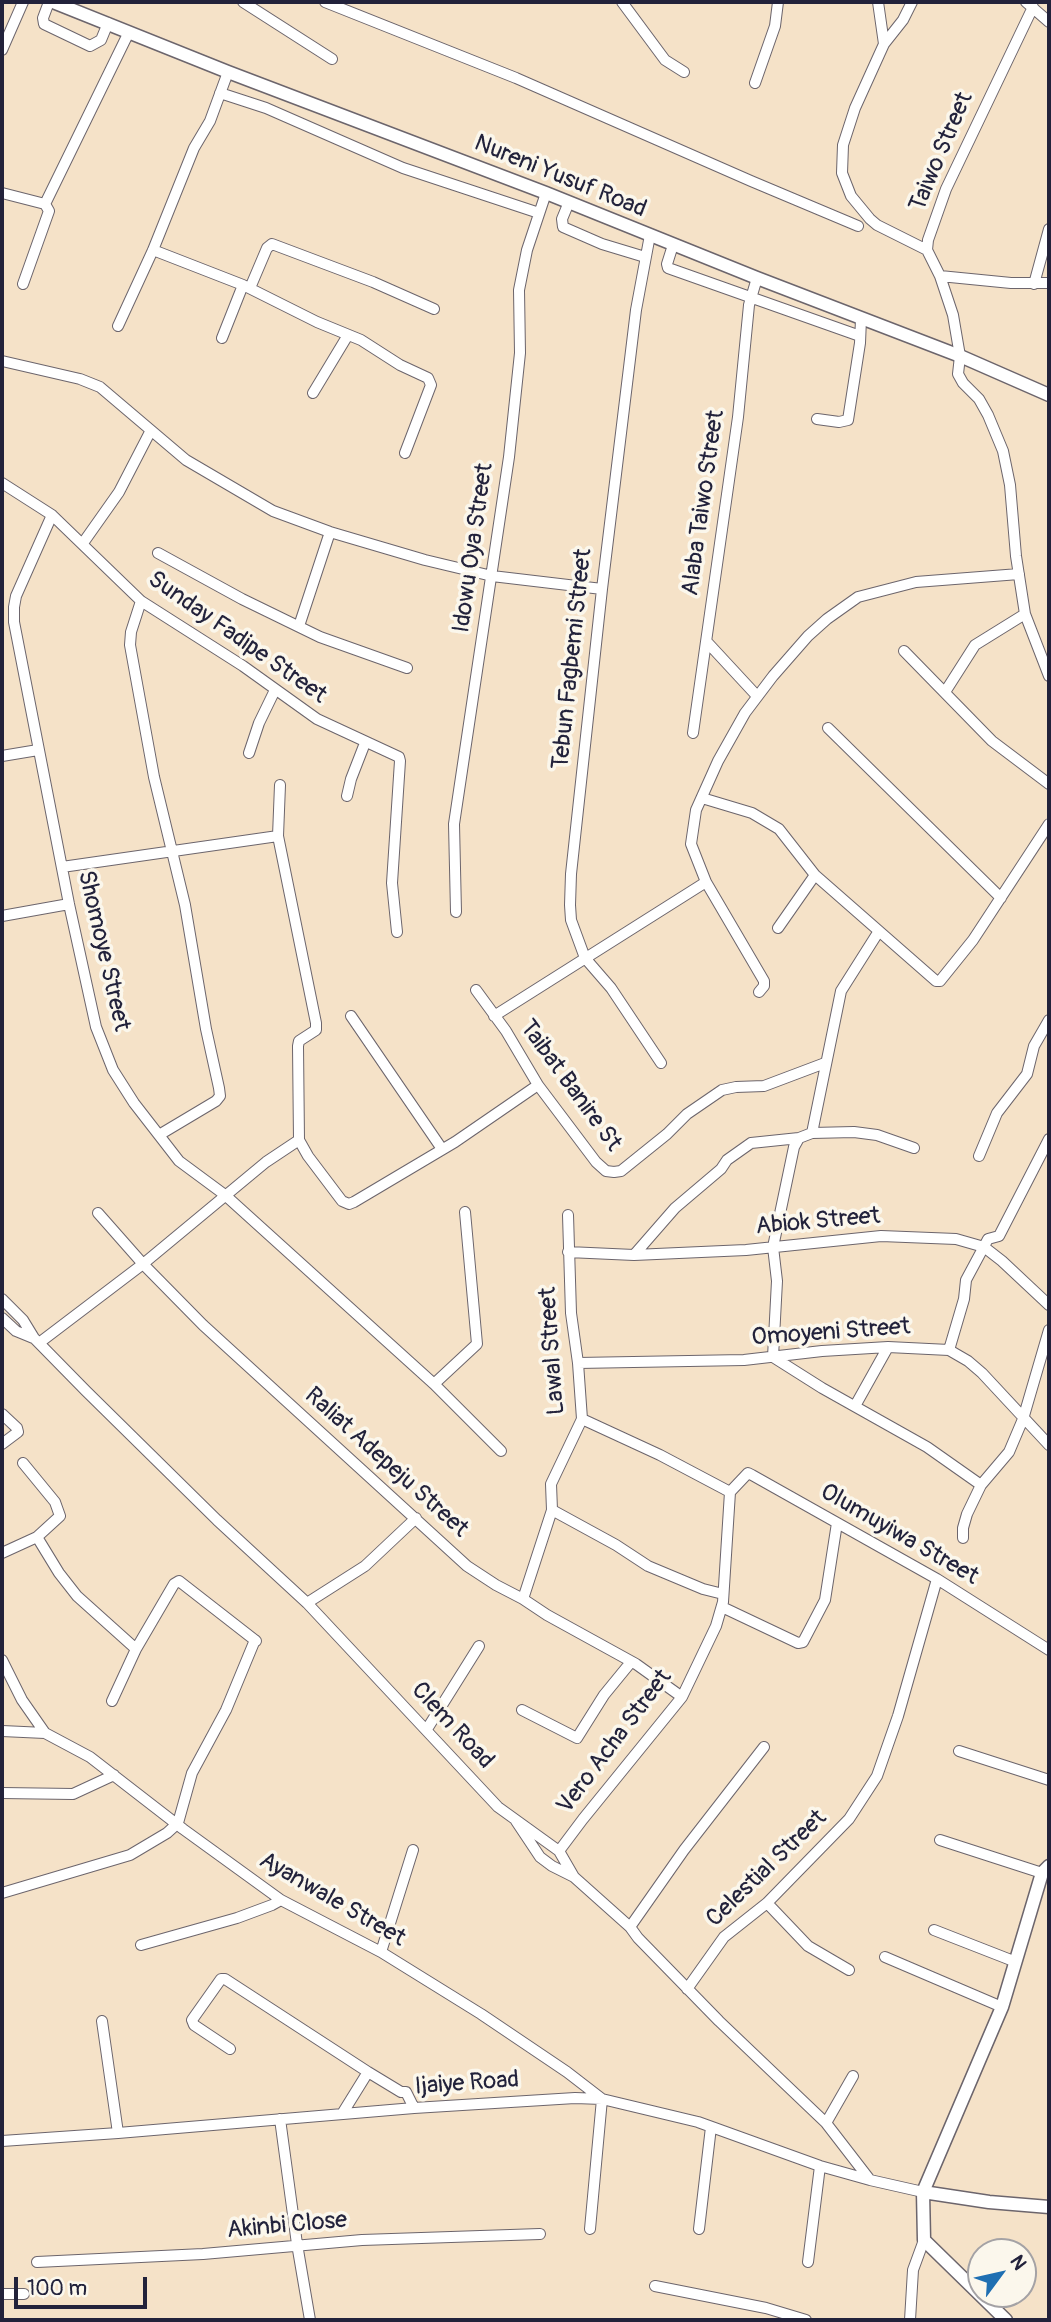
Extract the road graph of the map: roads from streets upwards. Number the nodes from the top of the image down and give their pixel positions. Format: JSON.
{"nodes":[{"id":1,"x":23,"y":2,"type":"edge"},
{"id":2,"x":51,"y":2,"type":"edge"},
{"id":3,"x":243,"y":2,"type":"edge"},
{"id":4,"x":325,"y":2,"type":"edge"},
{"id":5,"x":622,"y":2,"type":"edge"},
{"id":6,"x":778,"y":2,"type":"edge"},
{"id":7,"x":878,"y":2,"type":"edge"},
{"id":8,"x":912,"y":2,"type":"edge"},
{"id":9,"x":1030,"y":4,"type":"edge"},
{"id":10,"x":1049,"y":22,"type":"edge"},
{"id":11,"x":108,"y":23,"type":"junction"},
{"id":12,"x":129,"y":32,"type":"junction"},
{"id":13,"x":884,"y":44,"type":"junction"},
{"id":14,"x":2,"y":50,"type":"edge"},
{"id":15,"x":332,"y":59,"type":"dead end"},
{"id":16,"x":228,"y":72,"type":"junction"},
{"id":17,"x":684,"y":72,"type":"dead end"},
{"id":18,"x":755,"y":83,"type":"dead end"},
{"id":19,"x":220,"y":93,"type":"junction"},
{"id":20,"x":2,"y":193,"type":"edge"},
{"id":21,"x":546,"y":193,"type":"junction"},
{"id":22,"x":569,"y":202,"type":"junction"},
{"id":23,"x":45,"y":204,"type":"junction"},
{"id":24,"x":539,"y":214,"type":"junction"},
{"id":25,"x":858,"y":226,"type":"dead end"},
{"id":26,"x":1049,"y":229,"type":"edge"},
{"id":27,"x":650,"y":235,"type":"junction"},
{"id":28,"x":673,"y":244,"type":"junction"},
{"id":29,"x":153,"y":250,"type":"junction"},
{"id":30,"x":927,"y":250,"type":"junction"},
{"id":31,"x":645,"y":257,"type":"junction"},
{"id":32,"x":940,"y":276,"type":"junction"},
{"id":33,"x":757,"y":278,"type":"junction"},
{"id":34,"x":1049,"y":283,"type":"edge"},
{"id":35,"x":23,"y":284,"type":"dead end"},
{"id":36,"x":1034,"y":284,"type":"junction"},
{"id":37,"x":247,"y":287,"type":"junction"},
{"id":38,"x":750,"y":298,"type":"junction"},
{"id":39,"x":434,"y":309,"type":"dead end"},
{"id":40,"x":861,"y":319,"type":"junction"},
{"id":41,"x":118,"y":326,"type":"dead end"},
{"id":42,"x":348,"y":335,"type":"junction"},
{"id":43,"x":860,"y":336,"type":"junction"},
{"id":44,"x":222,"y":338,"type":"dead end"},
{"id":45,"x":960,"y":356,"type":"junction"},
{"id":46,"x":2,"y":361,"type":"edge"},
{"id":47,"x":313,"y":393,"type":"dead end"},
{"id":48,"x":1049,"y":395,"type":"edge"},
{"id":49,"x":817,"y":419,"type":"dead end"},
{"id":50,"x":150,"y":432,"type":"junction"},
{"id":51,"x":405,"y":453,"type":"dead end"},
{"id":52,"x":2,"y":483,"type":"edge"},
{"id":53,"x":52,"y":515,"type":"junction"},
{"id":54,"x":330,"y":532,"type":"junction"},
{"id":55,"x":83,"y":543,"type":"junction"},
{"id":56,"x":158,"y":553,"type":"dead end"},
{"id":57,"x":1019,"y":574,"type":"junction"},
{"id":58,"x":492,"y":576,"type":"junction"},
{"id":59,"x":602,"y":589,"type":"junction"},
{"id":60,"x":141,"y":601,"type":"junction"},
{"id":61,"x":1025,"y":614,"type":"junction"},
{"id":62,"x":299,"y":626,"type":"junction"},
{"id":63,"x":707,"y":642,"type":"junction"},
{"id":64,"x":904,"y":651,"type":"dead end"},
{"id":65,"x":407,"y":668,"type":"dead end"},
{"id":66,"x":1049,"y":676,"type":"edge"},
{"id":67,"x":275,"y":691,"type":"junction"},
{"id":68,"x":945,"y":692,"type":"junction"},
{"id":69,"x":757,"y":696,"type":"junction"},
{"id":70,"x":828,"y":728,"type":"dead end"},
{"id":71,"x":693,"y":733,"type":"dead end"},
{"id":72,"x":365,"y":743,"type":"junction"},
{"id":73,"x":38,"y":750,"type":"junction"},
{"id":74,"x":249,"y":753,"type":"dead end"},
{"id":75,"x":2,"y":756,"type":"edge"},
{"id":76,"x":1049,"y":784,"type":"edge"},
{"id":77,"x":280,"y":785,"type":"dead end"},
{"id":78,"x":347,"y":796,"type":"dead end"},
{"id":79,"x":702,"y":799,"type":"junction"},
{"id":80,"x":1049,"y":824,"type":"edge"},
{"id":81,"x":278,"y":836,"type":"junction"},
{"id":82,"x":172,"y":851,"type":"junction"},
{"id":83,"x":62,"y":867,"type":"junction"},
{"id":84,"x":815,"y":875,"type":"junction"},
{"id":85,"x":706,"y":881,"type":"junction"},
{"id":86,"x":1000,"y":898,"type":"junction"},
{"id":87,"x":69,"y":904,"type":"junction"},
{"id":88,"x":456,"y":912,"type":"dead end"},
{"id":89,"x":2,"y":916,"type":"edge"},
{"id":90,"x":778,"y":928,"type":"dead end"},
{"id":91,"x":879,"y":931,"type":"junction"},
{"id":92,"x":397,"y":932,"type":"dead end"},
{"id":93,"x":585,"y":958,"type":"junction"},
{"id":94,"x":476,"y":990,"type":"dead end"},
{"id":95,"x":759,"y":992,"type":"dead end"},
{"id":96,"x":351,"y":1016,"type":"dead end"},
{"id":97,"x":494,"y":1016,"type":"junction"},
{"id":98,"x":1049,"y":1020,"type":"edge"},
{"id":99,"x":661,"y":1063,"type":"dead end"},
{"id":100,"x":825,"y":1063,"type":"junction"},
{"id":101,"x":538,"y":1085,"type":"junction"},
{"id":102,"x":812,"y":1133,"type":"junction"},
{"id":103,"x":159,"y":1135,"type":"junction"},
{"id":104,"x":799,"y":1138,"type":"junction"},
{"id":105,"x":1049,"y":1139,"type":"edge"},
{"id":106,"x":299,"y":1140,"type":"junction"},
{"id":107,"x":914,"y":1148,"type":"dead end"},
{"id":108,"x":442,"y":1149,"type":"junction"},
{"id":109,"x":979,"y":1156,"type":"dead end"},
{"id":110,"x":225,"y":1195,"type":"junction"},
{"id":111,"x":465,"y":1212,"type":"dead end"},
{"id":112,"x":98,"y":1213,"type":"dead end"},
{"id":113,"x":568,"y":1215,"type":"dead end"},
{"id":114,"x":773,"y":1247,"type":"junction"},
{"id":115,"x":984,"y":1247,"type":"junction"},
{"id":116,"x":568,"y":1252,"type":"junction"},
{"id":117,"x":634,"y":1255,"type":"junction"},
{"id":118,"x":143,"y":1264,"type":"junction"},
{"id":119,"x":2,"y":1299,"type":"edge"},
{"id":120,"x":1049,"y":1305,"type":"edge"},
{"id":121,"x":2,"y":1318,"type":"edge"},
{"id":122,"x":1049,"y":1330,"type":"edge"},
{"id":123,"x":37,"y":1340,"type":"junction"},
{"id":124,"x":888,"y":1347,"type":"junction"},
{"id":125,"x":949,"y":1350,"type":"junction"},
{"id":126,"x":773,"y":1357,"type":"junction"},
{"id":127,"x":578,"y":1363,"type":"junction"},
{"id":128,"x":434,"y":1384,"type":"junction"},
{"id":129,"x":855,"y":1406,"type":"junction"},
{"id":130,"x":2,"y":1414,"type":"edge"},
{"id":131,"x":582,"y":1419,"type":"junction"},
{"id":132,"x":1023,"y":1419,"type":"junction"},
{"id":133,"x":2,"y":1444,"type":"edge"},
{"id":134,"x":1049,"y":1445,"type":"edge"},
{"id":135,"x":501,"y":1451,"type":"dead end"},
{"id":136,"x":23,"y":1463,"type":"dead end"},
{"id":137,"x":981,"y":1485,"type":"junction"},
{"id":138,"x":730,"y":1492,"type":"junction"},
{"id":139,"x":552,"y":1510,"type":"junction"},
{"id":140,"x":416,"y":1518,"type":"junction"},
{"id":141,"x":837,"y":1523,"type":"junction"},
{"id":142,"x":37,"y":1537,"type":"junction"},
{"id":143,"x":963,"y":1538,"type":"dead end"},
{"id":144,"x":2,"y":1553,"type":"edge"},
{"id":145,"x":937,"y":1579,"type":"junction"},
{"id":146,"x":723,"y":1594,"type":"junction"},
{"id":147,"x":523,"y":1599,"type":"junction"},
{"id":148,"x":307,"y":1603,"type":"junction"},
{"id":149,"x":722,"y":1607,"type":"junction"},
{"id":150,"x":479,"y":1647,"type":"dead end"},
{"id":151,"x":136,"y":1649,"type":"junction"},
{"id":152,"x":1049,"y":1650,"type":"edge"},
{"id":153,"x":2,"y":1660,"type":"edge"},
{"id":154,"x":631,"y":1662,"type":"junction"},
{"id":155,"x":682,"y":1697,"type":"junction"},
{"id":156,"x":111,"y":1702,"type":"dead end"},
{"id":157,"x":522,"y":1710,"type":"dead end"},
{"id":158,"x":427,"y":1729,"type":"junction"},
{"id":159,"x":2,"y":1731,"type":"edge"},
{"id":160,"x":45,"y":1733,"type":"junction"},
{"id":161,"x":764,"y":1747,"type":"dead end"},
{"id":162,"x":958,"y":1751,"type":"dead end"},
{"id":163,"x":114,"y":1775,"type":"junction"},
{"id":164,"x":1049,"y":1780,"type":"edge"},
{"id":165,"x":2,"y":1793,"type":"edge"},
{"id":166,"x":514,"y":1818,"type":"junction"},
{"id":167,"x":178,"y":1823,"type":"junction"},
{"id":168,"x":940,"y":1840,"type":"dead end"},
{"id":169,"x":413,"y":1850,"type":"dead end"},
{"id":170,"x":559,"y":1851,"type":"junction"},
{"id":171,"x":1045,"y":1869,"type":"edge"},
{"id":172,"x":574,"y":1877,"type":"junction"},
{"id":173,"x":2,"y":1893,"type":"edge"},
{"id":174,"x":281,"y":1900,"type":"junction"},
{"id":175,"x":767,"y":1903,"type":"junction"},
{"id":176,"x":630,"y":1927,"type":"junction"},
{"id":177,"x":934,"y":1930,"type":"dead end"},
{"id":178,"x":141,"y":1945,"type":"dead end"},
{"id":179,"x":381,"y":1952,"type":"junction"},
{"id":180,"x":886,"y":1957,"type":"dead end"},
{"id":181,"x":1016,"y":1962,"type":"junction"},
{"id":182,"x":849,"y":1970,"type":"dead end"},
{"id":183,"x":687,"y":1989,"type":"junction"},
{"id":184,"x":1002,"y":2007,"type":"junction"},
{"id":185,"x":103,"y":2021,"type":"dead end"},
{"id":186,"x":230,"y":2049,"type":"dead end"},
{"id":187,"x":368,"y":2071,"type":"junction"},
{"id":188,"x":853,"y":2076,"type":"dead end"},
{"id":189,"x":602,"y":2099,"type":"junction"},
{"id":190,"x":414,"y":2108,"type":"junction"},
{"id":191,"x":342,"y":2114,"type":"junction"},
{"id":192,"x":280,"y":2119,"type":"junction"},
{"id":193,"x":826,"y":2123,"type":"junction"},
{"id":194,"x":711,"y":2127,"type":"junction"},
{"id":195,"x":118,"y":2133,"type":"junction"},
{"id":196,"x":2,"y":2141,"type":"edge"},
{"id":197,"x":820,"y":2166,"type":"junction"},
{"id":198,"x":870,"y":2180,"type":"junction"},
{"id":199,"x":923,"y":2192,"type":"junction"},
{"id":200,"x":1049,"y":2207,"type":"edge"},
{"id":201,"x":590,"y":2229,"type":"dead end"},
{"id":202,"x":699,"y":2229,"type":"dead end"},
{"id":203,"x":540,"y":2234,"type":"dead end"},
{"id":204,"x":924,"y":2240,"type":"junction"},
{"id":205,"x":297,"y":2244,"type":"junction"},
{"id":206,"x":37,"y":2262,"type":"dead end"},
{"id":207,"x":808,"y":2262,"type":"dead end"},
{"id":208,"x":655,"y":2286,"type":"dead end"},
{"id":209,"x":2,"y":2294,"type":"edge"},
{"id":210,"x":24,"y":2294,"type":"dead end"},
{"id":211,"x":310,"y":2320,"type":"edge"},
{"id":212,"x":806,"y":2320,"type":"edge"},
{"id":213,"x":910,"y":2320,"type":"edge"},
{"id":214,"x":1006,"y":2320,"type":"edge"}],
"edges":[{"from":1,"to":14,"type":"street"},
{"from":2,"to":11,"type":"street","name":"Nureni Yusuf Road"},
{"from":2,"to":11,"type":"street"},
{"from":3,"to":15,"type":"street"},
{"from":4,"to":25,"type":"street"},
{"from":5,"to":17,"type":"street"},
{"from":6,"to":18,"type":"street"},
{"from":7,"to":13,"type":"street"},
{"from":8,"to":13,"type":"street"},
{"from":9,"to":10,"type":"street"},
{"from":9,"to":30,"type":"street","name":"Taiwo Street"},
{"from":11,"to":12,"type":"street","name":"Nureni Yusuf Road"},
{"from":12,"to":16,"type":"street","name":"Nureni Yusuf Road"},
{"from":12,"to":23,"type":"street"},
{"from":13,"to":30,"type":"street"},
{"from":16,"to":19,"type":"street"},
{"from":16,"to":21,"type":"street","name":"Nureni Yusuf Road"},
{"from":19,"to":24,"type":"street"},
{"from":19,"to":29,"type":"street"},
{"from":20,"to":23,"type":"street"},
{"from":21,"to":22,"type":"street","name":"Nureni Yusuf Road"},
{"from":21,"to":24,"type":"street","name":"Idowu Oya Street"},
{"from":22,"to":27,"type":"street","name":"Nureni Yusuf Road"},
{"from":22,"to":31,"type":"street"},
{"from":23,"to":35,"type":"street"},
{"from":24,"to":58,"type":"street","name":"Idowu Oya Street"},
{"from":26,"to":36,"type":"street"},
{"from":27,"to":28,"type":"street","name":"Nureni Yusuf Road"},
{"from":27,"to":31,"type":"street","name":"Tebun Fagbemi Street"},
{"from":28,"to":33,"type":"street","name":"Nureni Yusuf Road"},
{"from":28,"to":38,"type":"street"},
{"from":29,"to":37,"type":"street"},
{"from":29,"to":41,"type":"street"},
{"from":30,"to":32,"type":"street","name":"Taiwo Street"},
{"from":31,"to":59,"type":"street","name":"Tebun Fagbemi Street"},
{"from":32,"to":36,"type":"street"},
{"from":32,"to":45,"type":"street","name":"Taiwo Street"},
{"from":33,"to":38,"type":"street","name":"Alaba Taiwo Street"},
{"from":33,"to":40,"type":"street","name":"Nureni Yusuf Road"},
{"from":34,"to":36,"type":"street"},
{"from":37,"to":39,"type":"street"},
{"from":37,"to":42,"type":"street"},
{"from":37,"to":44,"type":"street"},
{"from":38,"to":43,"type":"street"},
{"from":38,"to":63,"type":"street","name":"Alaba Taiwo Street"},
{"from":40,"to":43,"type":"street"},
{"from":40,"to":45,"type":"street","name":"Nureni Yusuf Road"},
{"from":42,"to":47,"type":"street"},
{"from":42,"to":51,"type":"street"},
{"from":43,"to":49,"type":"street"},
{"from":45,"to":48,"type":"street","name":"Nureni Yusuf Road"},
{"from":45,"to":57,"type":"street","name":"Taiwo Street"},
{"from":46,"to":50,"type":"street"},
{"from":50,"to":54,"type":"street"},
{"from":50,"to":55,"type":"street"},
{"from":52,"to":53,"type":"street","name":"Sunday Fadipe Street"},
{"from":53,"to":55,"type":"street","name":"Sunday Fadipe Street"},
{"from":53,"to":73,"type":"street","name":"Shomoye Street"},
{"from":54,"to":58,"type":"street"},
{"from":54,"to":62,"type":"street"},
{"from":55,"to":60,"type":"street","name":"Sunday Fadipe Street"},
{"from":56,"to":62,"type":"street"},
{"from":57,"to":61,"type":"street","name":"Taiwo Street"},
{"from":57,"to":69,"type":"street"},
{"from":58,"to":59,"type":"street"},
{"from":58,"to":88,"type":"street","name":"Idowu Oya Street"},
{"from":59,"to":93,"type":"street","name":"Tebun Fagbemi Street"},
{"from":60,"to":67,"type":"street","name":"Sunday Fadipe Street"},
{"from":60,"to":82,"type":"street"},
{"from":61,"to":66,"type":"street","name":"Taiwo Street"},
{"from":61,"to":68,"type":"street"},
{"from":62,"to":65,"type":"street"},
{"from":63,"to":69,"type":"street"},
{"from":63,"to":71,"type":"street","name":"Alaba Taiwo Street"},
{"from":64,"to":68,"type":"street"},
{"from":67,"to":72,"type":"street","name":"Sunday Fadipe Street"},
{"from":67,"to":74,"type":"street"},
{"from":68,"to":76,"type":"street"},
{"from":69,"to":79,"type":"street"},
{"from":70,"to":86,"type":"street"},
{"from":72,"to":78,"type":"street"},
{"from":72,"to":92,"type":"street","name":"Sunday Fadipe Street"},
{"from":73,"to":75,"type":"street"},
{"from":73,"to":83,"type":"street","name":"Shomoye Street"},
{"from":77,"to":81,"type":"street"},
{"from":79,"to":84,"type":"street"},
{"from":79,"to":85,"type":"street"},
{"from":80,"to":86,"type":"street"},
{"from":81,"to":82,"type":"street"},
{"from":81,"to":106,"type":"street"},
{"from":82,"to":83,"type":"street"},
{"from":82,"to":103,"type":"street"},
{"from":83,"to":87,"type":"street","name":"Shomoye Street"},
{"from":84,"to":90,"type":"street"},
{"from":84,"to":91,"type":"street"},
{"from":85,"to":93,"type":"street"},
{"from":85,"to":95,"type":"street"},
{"from":86,"to":91,"type":"street"},
{"from":87,"to":89,"type":"street"},
{"from":87,"to":103,"type":"street","name":"Shomoye Street"},
{"from":91,"to":100,"type":"street"},
{"from":93,"to":97,"type":"street"},
{"from":93,"to":99,"type":"street","name":"Tebun Fagbemi Street"},
{"from":94,"to":97,"type":"street","name":"Taibat Banire St"},
{"from":96,"to":108,"type":"street"},
{"from":97,"to":101,"type":"street","name":"Taibat Banire St"},
{"from":98,"to":109,"type":"street"},
{"from":100,"to":101,"type":"street","name":"Taibat Banire St"},
{"from":100,"to":102,"type":"street"},
{"from":101,"to":108,"type":"street"},
{"from":102,"to":104,"type":"street"},
{"from":102,"to":107,"type":"street"},
{"from":103,"to":110,"type":"street","name":"Shomoye Street"},
{"from":104,"to":114,"type":"street"},
{"from":104,"to":117,"type":"street"},
{"from":105,"to":115,"type":"street"},
{"from":106,"to":108,"type":"street"},
{"from":106,"to":110,"type":"street"},
{"from":110,"to":118,"type":"street"},
{"from":110,"to":128,"type":"street","name":"Shomoye Street"},
{"from":111,"to":128,"type":"street"},
{"from":112,"to":118,"type":"street","name":"Raliat Adepeju Street"},
{"from":113,"to":116,"type":"street","name":"Lawal Street"},
{"from":114,"to":115,"type":"street","name":"Abiok Street"},
{"from":114,"to":117,"type":"street","name":"Abiok Street"},
{"from":114,"to":126,"type":"street"},
{"from":115,"to":120,"type":"street","name":"Abiok Street"},
{"from":115,"to":125,"type":"street"},
{"from":116,"to":117,"type":"street","name":"Abiok Street"},
{"from":116,"to":127,"type":"street","name":"Lawal Street"},
{"from":118,"to":123,"type":"street"},
{"from":118,"to":140,"type":"street","name":"Raliat Adepeju Street"},
{"from":119,"to":123,"type":"street","name":"Clem Road"},
{"from":121,"to":123,"type":"street"},
{"from":122,"to":132,"type":"street"},
{"from":123,"to":148,"type":"street","name":"Clem Road"},
{"from":124,"to":125,"type":"street","name":"Omoyeni Street"},
{"from":124,"to":126,"type":"street","name":"Omoyeni Street"},
{"from":124,"to":129,"type":"street"},
{"from":125,"to":132,"type":"street"},
{"from":126,"to":127,"type":"street","name":"Omoyeni Street"},
{"from":126,"to":129,"type":"street"},
{"from":127,"to":131,"type":"street","name":"Lawal Street"},
{"from":128,"to":135,"type":"street","name":"Shomoye Street"},
{"from":129,"to":137,"type":"street"},
{"from":130,"to":133,"type":"street"},
{"from":131,"to":138,"type":"street"},
{"from":131,"to":139,"type":"street","name":"Lawal Street"},
{"from":132,"to":134,"type":"street"},
{"from":132,"to":137,"type":"street"},
{"from":136,"to":142,"type":"street"},
{"from":137,"to":143,"type":"street"},
{"from":138,"to":141,"type":"street","name":"Olumuyiwa Street"},
{"from":138,"to":146,"type":"street","name":"Vero Acha Street"},
{"from":139,"to":146,"type":"street"},
{"from":139,"to":147,"type":"street","name":"Lawal Street"},
{"from":140,"to":147,"type":"street","name":"Raliat Adepeju Street"},
{"from":140,"to":148,"type":"street"},
{"from":141,"to":145,"type":"street","name":"Olumuyiwa Street"},
{"from":141,"to":149,"type":"street"},
{"from":142,"to":144,"type":"street"},
{"from":142,"to":151,"type":"street"},
{"from":145,"to":152,"type":"street","name":"Olumuyiwa Street"},
{"from":145,"to":175,"type":"street","name":"Celestial Street"},
{"from":146,"to":149,"type":"street","name":"Vero Acha Street"},
{"from":147,"to":154,"type":"street","name":"Raliat Adepeju Street"},
{"from":148,"to":158,"type":"street","name":"Clem Road"},
{"from":149,"to":155,"type":"street","name":"Vero Acha Street"},
{"from":150,"to":158,"type":"street"},
{"from":151,"to":156,"type":"street"},
{"from":151,"to":167,"type":"street"},
{"from":153,"to":160,"type":"street","name":"Ayanwale Street"},
{"from":154,"to":155,"type":"street","name":"Raliat Adepeju Street"},
{"from":154,"to":157,"type":"street"},
{"from":155,"to":170,"type":"street","name":"Vero Acha Street"},
{"from":158,"to":166,"type":"street","name":"Clem Road"},
{"from":159,"to":160,"type":"street"},
{"from":160,"to":163,"type":"street","name":"Ayanwale Street"},
{"from":161,"to":176,"type":"street"},
{"from":162,"to":164,"type":"street"},
{"from":163,"to":165,"type":"street"},
{"from":163,"to":167,"type":"street","name":"Ayanwale Street"},
{"from":166,"to":170,"type":"street","name":"Clem Road"},
{"from":166,"to":172,"type":"street"},
{"from":167,"to":173,"type":"street"},
{"from":167,"to":174,"type":"street","name":"Ayanwale Street"},
{"from":168,"to":171,"type":"street"},
{"from":169,"to":179,"type":"street"},
{"from":170,"to":172,"type":"street","name":"Clem Road"},
{"from":171,"to":181,"type":"street"},
{"from":172,"to":176,"type":"street","name":"Clem Road"},
{"from":174,"to":178,"type":"street"},
{"from":174,"to":179,"type":"street","name":"Ayanwale Street"},
{"from":175,"to":182,"type":"street"},
{"from":175,"to":183,"type":"street","name":"Celestial Street"},
{"from":176,"to":183,"type":"street","name":"Clem Road"},
{"from":177,"to":181,"type":"street"},
{"from":179,"to":189,"type":"street","name":"Ayanwale Street"},
{"from":180,"to":184,"type":"street"},
{"from":181,"to":184,"type":"street"},
{"from":183,"to":193,"type":"street","name":"Clem Road"},
{"from":184,"to":199,"type":"street"},
{"from":185,"to":195,"type":"street"},
{"from":186,"to":187,"type":"street"},
{"from":187,"to":190,"type":"street"},
{"from":187,"to":191,"type":"street"},
{"from":188,"to":193,"type":"street"},
{"from":189,"to":190,"type":"street","name":"Ijaiye Road"},
{"from":189,"to":194,"type":"street","name":"Ijaiye Road"},
{"from":189,"to":201,"type":"street"},
{"from":190,"to":191,"type":"street","name":"Ijaiye Road"},
{"from":191,"to":192,"type":"street","name":"Ijaiye Road"},
{"from":192,"to":195,"type":"street","name":"Ijaiye Road"},
{"from":192,"to":205,"type":"street"},
{"from":193,"to":198,"type":"street","name":"Clem Road"},
{"from":194,"to":197,"type":"street","name":"Ijaiye Road"},
{"from":194,"to":202,"type":"street"},
{"from":195,"to":196,"type":"street","name":"Ijaiye Road"},
{"from":197,"to":198,"type":"street","name":"Ijaiye Road"},
{"from":197,"to":207,"type":"street"},
{"from":198,"to":199,"type":"street","name":"Ijaiye Road"},
{"from":199,"to":200,"type":"street"},
{"from":199,"to":204,"type":"street"},
{"from":203,"to":205,"type":"street","name":"Akinbi Close"},
{"from":204,"to":213,"type":"street"},
{"from":204,"to":214,"type":"street"},
{"from":205,"to":206,"type":"street","name":"Akinbi Close"},
{"from":205,"to":211,"type":"street"},
{"from":208,"to":212,"type":"street"},
{"from":209,"to":210,"type":"street"}]}
